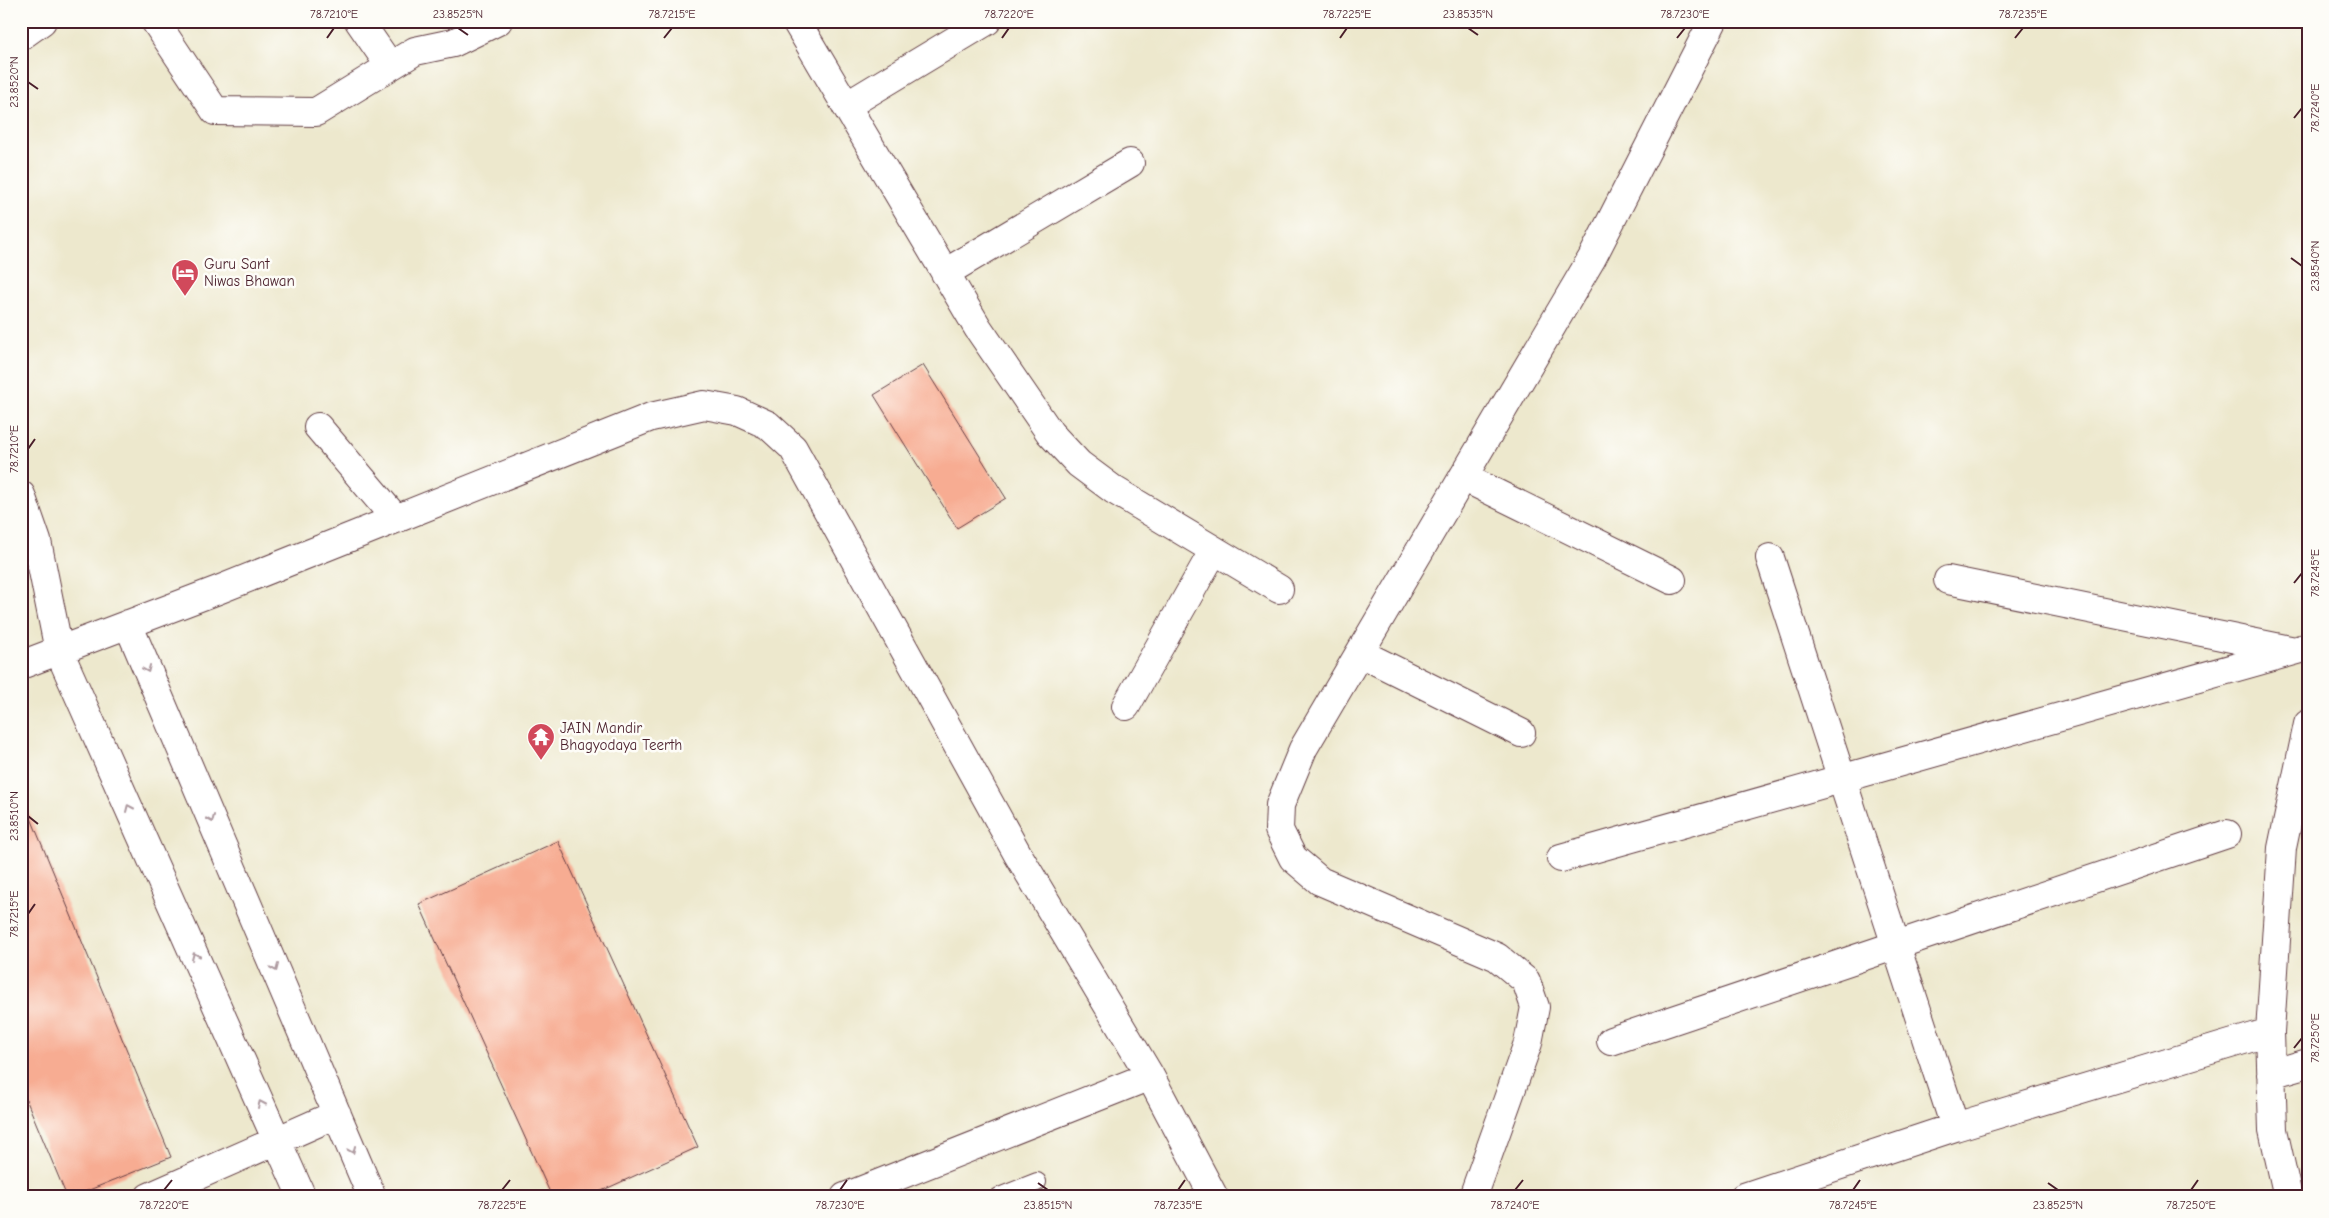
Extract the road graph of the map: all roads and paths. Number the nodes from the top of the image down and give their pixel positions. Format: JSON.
{"nodes":[{"id":1,"x":42,"y":21,"type":"edge"},
{"id":2,"x":155,"y":21,"type":"edge"},
{"id":3,"x":358,"y":21,"type":"edge"},
{"id":4,"x":498,"y":21,"type":"edge"},
{"id":5,"x":796,"y":21,"type":"edge"},
{"id":6,"x":987,"y":21,"type":"edge"},
{"id":7,"x":1713,"y":21,"type":"edge"},
{"id":8,"x":21,"y":36,"type":"edge"},
{"id":9,"x":390,"y":66,"type":"junction"},
{"id":10,"x":846,"y":106,"type":"junction"},
{"id":11,"x":1130,"y":163,"type":"dead end"},
{"id":12,"x":945,"y":273,"type":"junction"},
{"id":13,"x":318,"y":427,"type":"dead end"},
{"id":14,"x":1463,"y":477,"type":"junction"},
{"id":15,"x":21,"y":495,"type":"edge"},
{"id":16,"x":396,"y":519,"type":"junction"},
{"id":17,"x":1214,"y":550,"type":"junction"},
{"id":18,"x":1770,"y":558,"type":"dead end"},
{"id":19,"x":1672,"y":580,"type":"dead end"},
{"id":20,"x":1948,"y":580,"type":"dead end"},
{"id":21,"x":1279,"y":589,"type":"dead end"},
{"id":22,"x":128,"y":624,"type":"junction"},
{"id":23,"x":2301,"y":649,"type":"edge"},
{"id":24,"x":59,"y":651,"type":"junction"},
{"id":25,"x":1360,"y":653,"type":"junction"},
{"id":26,"x":21,"y":665,"type":"edge"},
{"id":27,"x":1126,"y":706,"type":"dead end"},
{"id":28,"x":2308,"y":724,"type":"edge"},
{"id":29,"x":1521,"y":733,"type":"dead end"},
{"id":30,"x":1841,"y":779,"type":"junction"},
{"id":31,"x":2227,"y":834,"type":"dead end"},
{"id":32,"x":1561,"y":858,"type":"dead end"},
{"id":33,"x":1895,"y":944,"type":"junction"},
{"id":34,"x":2270,"y":1032,"type":"junction"},
{"id":35,"x":1611,"y":1040,"type":"dead end"},
{"id":36,"x":2308,"y":1064,"type":"edge"},
{"id":37,"x":2272,"y":1074,"type":"junction"},
{"id":38,"x":1150,"y":1076,"type":"junction"},
{"id":39,"x":337,"y":1114,"type":"junction"},
{"id":40,"x":1955,"y":1127,"type":"junction"},
{"id":41,"x":277,"y":1140,"type":"junction"},
{"id":42,"x":1037,"y":1182,"type":"dead end"},
{"id":43,"x":149,"y":1197,"type":"edge"},
{"id":44,"x":302,"y":1197,"type":"edge"},
{"id":45,"x":372,"y":1197,"type":"edge"},
{"id":46,"x":845,"y":1197,"type":"edge"},
{"id":47,"x":999,"y":1197,"type":"edge"},
{"id":48,"x":1214,"y":1197,"type":"edge"},
{"id":49,"x":1473,"y":1197,"type":"edge"},
{"id":50,"x":1744,"y":1197,"type":"edge"},
{"id":51,"x":2288,"y":1197,"type":"edge"}],
"edges":[{"from":1,"to":8,"type":"street"},
{"from":2,"to":9,"type":"street"},
{"from":3,"to":9,"type":"street"},
{"from":4,"to":9,"type":"street"},
{"from":5,"to":10,"type":"street"},
{"from":6,"to":10,"type":"street"},
{"from":7,"to":14,"type":"street"},
{"from":10,"to":12,"type":"street"},
{"from":11,"to":12,"type":"street"},
{"from":12,"to":17,"type":"street"},
{"from":13,"to":16,"type":"street"},
{"from":14,"to":19,"type":"street"},
{"from":14,"to":25,"type":"street"},
{"from":15,"to":24,"type":"street"},
{"from":16,"to":22,"type":"street"},
{"from":16,"to":38,"type":"street"},
{"from":17,"to":21,"type":"street"},
{"from":17,"to":27,"type":"street"},
{"from":18,"to":30,"type":"street"},
{"from":20,"to":23,"type":"street"},
{"from":22,"to":24,"type":"street"},
{"from":22,"to":39,"type":"street","one_way":true},
{"from":23,"to":30,"type":"street"},
{"from":24,"to":26,"type":"street"},
{"from":41,"to":24,"type":"street","one_way":true},
{"from":25,"to":29,"type":"street"},
{"from":25,"to":49,"type":"street"},
{"from":28,"to":34,"type":"street"},
{"from":30,"to":32,"type":"street"},
{"from":30,"to":33,"type":"street"},
{"from":31,"to":33,"type":"street"},
{"from":33,"to":35,"type":"street"},
{"from":33,"to":40,"type":"street"},
{"from":34,"to":37,"type":"street"},
{"from":34,"to":40,"type":"street"},
{"from":36,"to":37,"type":"street"},
{"from":37,"to":51,"type":"street"},
{"from":38,"to":46,"type":"street"},
{"from":38,"to":48,"type":"street"},
{"from":39,"to":41,"type":"street"},
{"from":39,"to":45,"type":"street","one_way":true},
{"from":40,"to":50,"type":"street"},
{"from":41,"to":43,"type":"street"},
{"from":41,"to":44,"type":"street"},
{"from":42,"to":47,"type":"lane"}]}
